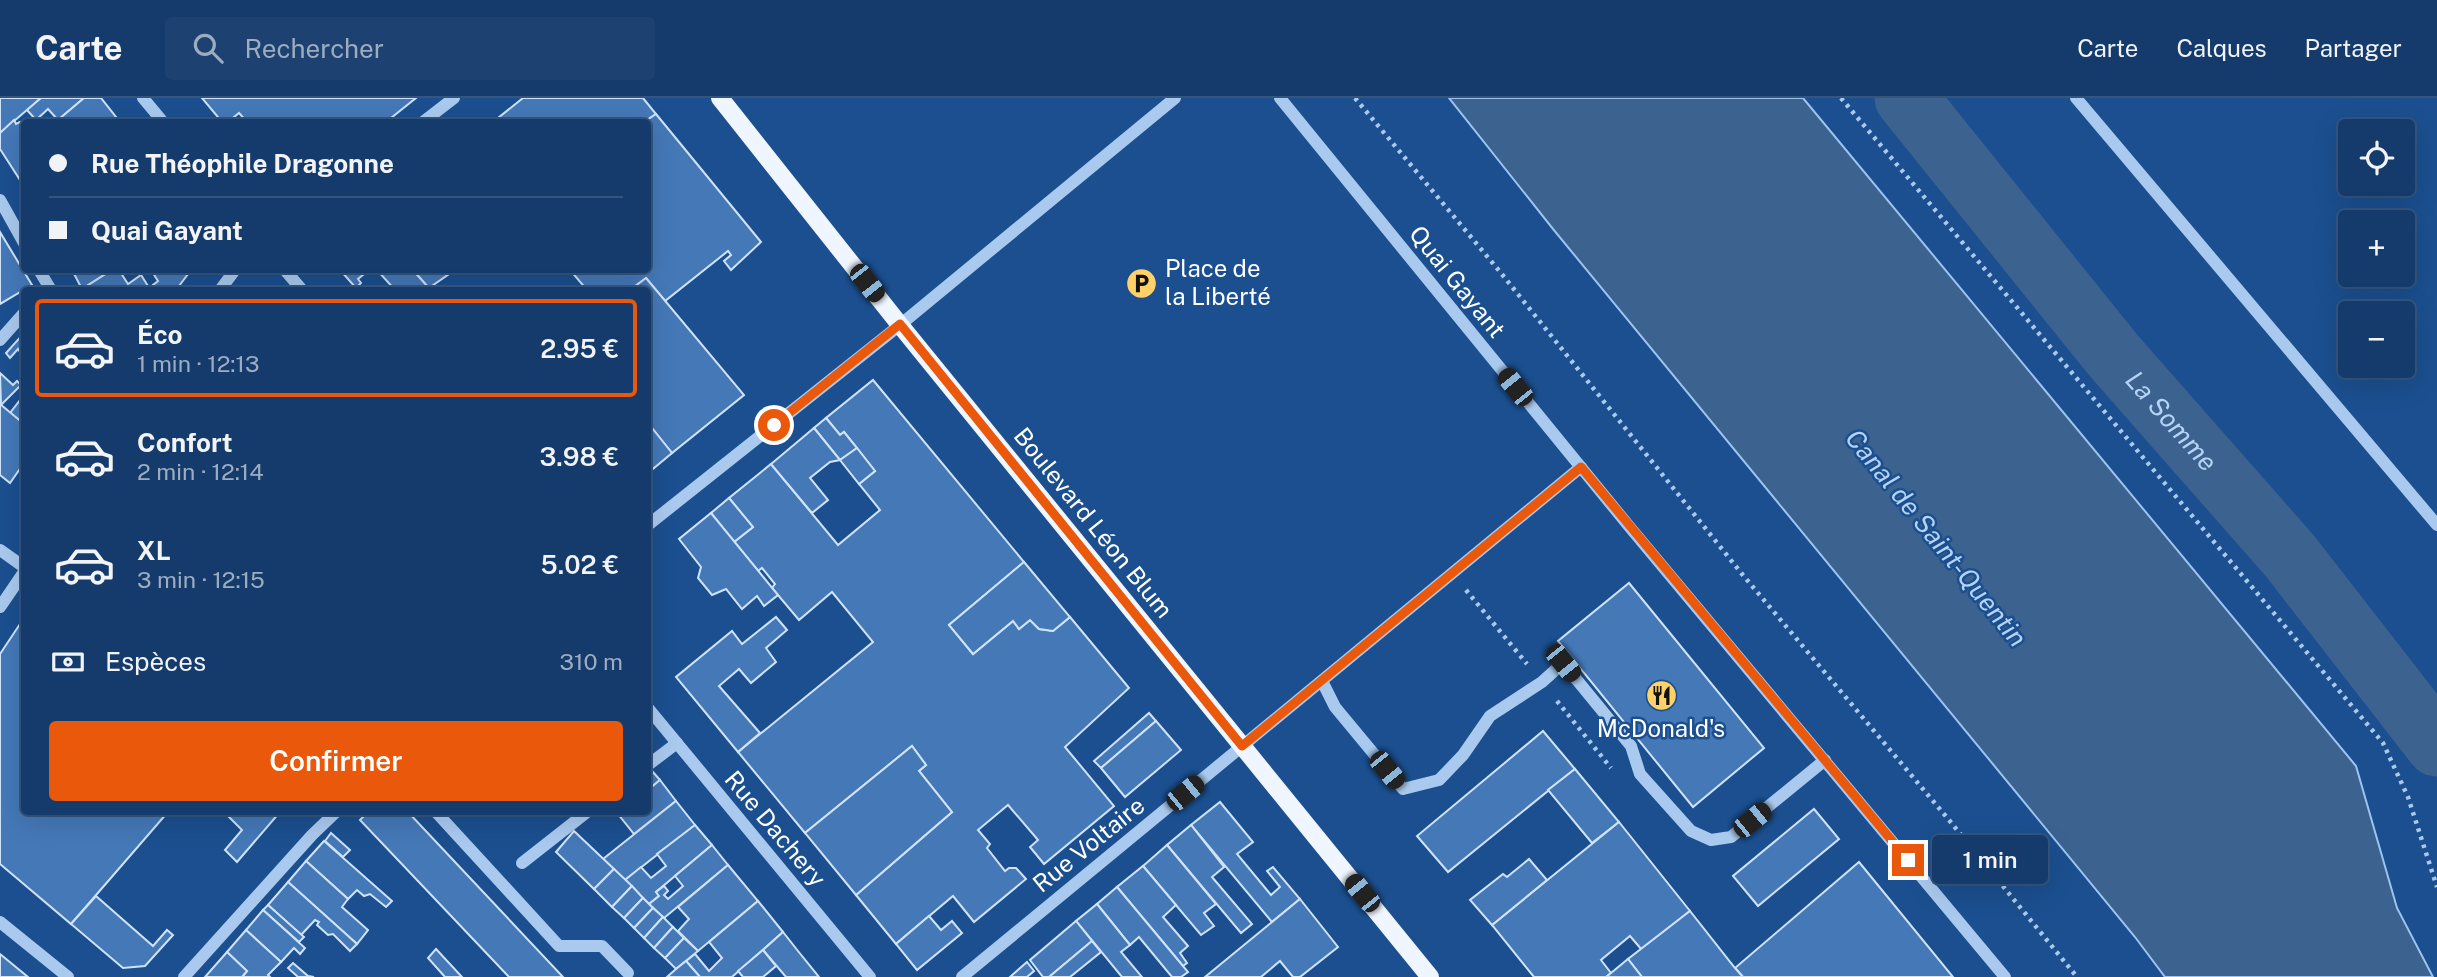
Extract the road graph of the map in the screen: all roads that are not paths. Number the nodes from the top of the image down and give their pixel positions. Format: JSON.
{"nodes":[{"id":1,"x":143,"y":98,"type":"edge"},
{"id":2,"x":454,"y":98,"type":"edge"},
{"id":3,"x":720,"y":98,"type":"edge"},
{"id":4,"x":1175,"y":98,"type":"edge"},
{"id":5,"x":1280,"y":98,"type":"edge"},
{"id":6,"x":2076,"y":98,"type":"edge"},
{"id":7,"x":160,"y":119,"type":"edge"},
{"id":8,"x":427,"y":119,"type":"edge"},
{"id":9,"x":0,"y":200,"type":"edge"},
{"id":10,"x":21,"y":238,"type":"edge"},
{"id":11,"x":288,"y":273,"type":"edge"},
{"id":12,"x":299,"y":287,"type":"edge"},
{"id":13,"x":21,"y":316,"type":"edge"},
{"id":14,"x":900,"y":324,"type":"junction"},
{"id":15,"x":0,"y":340,"type":"edge"},
{"id":16,"x":1581,"y":467,"type":"junction"},
{"id":17,"x":651,"y":523,"type":"edge"},
{"id":18,"x":2437,"y":525,"type":"edge"},
{"id":19,"x":0,"y":550,"type":"edge"},
{"id":20,"x":21,"y":567,"type":"edge"},
{"id":21,"x":21,"y":574,"type":"edge"},
{"id":22,"x":0,"y":607,"type":"edge"},
{"id":23,"x":1322,"y":681,"type":"junction"},
{"id":24,"x":651,"y":712,"type":"edge"},
{"id":25,"x":677,"y":743,"type":"junction"},
{"id":26,"x":1242,"y":746,"type":"junction"},
{"id":27,"x":1825,"y":760,"type":"junction"},
{"id":28,"x":651,"y":763,"type":"edge"},
{"id":29,"x":332,"y":815,"type":"edge"},
{"id":30,"x":439,"y":815,"type":"edge"},
{"id":31,"x":583,"y":815,"type":"edge"},
{"id":32,"x":522,"y":863,"type":"dead end"},
{"id":33,"x":0,"y":922,"type":"edge"},
{"id":34,"x":628,"y":973,"type":"dead end"},
{"id":35,"x":68,"y":977,"type":"edge"},
{"id":36,"x":184,"y":977,"type":"edge"},
{"id":37,"x":870,"y":977,"type":"edge"},
{"id":38,"x":962,"y":977,"type":"edge"},
{"id":39,"x":1430,"y":977,"type":"edge"},
{"id":40,"x":2005,"y":977,"type":"edge"}],
"edges":[{"from":1,"to":7,"type":"street"},
{"from":2,"to":8,"type":"street"},
{"from":3,"to":14,"type":"main road","name":"Boulevard Léon Blum"},
{"from":4,"to":14,"type":"street"},
{"from":5,"to":16,"type":"street","name":"Quai Gayant"},
{"from":6,"to":18,"type":"street"},
{"from":9,"to":10,"type":"street"},
{"from":11,"to":12,"type":"street"},
{"from":13,"to":15,"type":"street"},
{"from":14,"to":17,"type":"street"},
{"from":14,"to":26,"type":"main road","name":"Boulevard Léon Blum"},
{"from":16,"to":23,"type":"street"},
{"from":16,"to":27,"type":"street","name":"Quai Gayant"},
{"from":19,"to":20,"type":"street"},
{"from":21,"to":22,"type":"street"},
{"from":23,"to":26,"type":"street"},
{"from":23,"to":27,"type":"street"},
{"from":24,"to":25,"type":"street","name":"Rue Dachery"},
{"from":25,"to":28,"type":"street"},
{"from":25,"to":37,"type":"street","name":"Rue Dachery"},
{"from":26,"to":38,"type":"street","name":"Rue Voltaire"},
{"from":26,"to":39,"type":"main road","name":"Boulevard Léon Blum"},
{"from":27,"to":40,"type":"street","name":"Quai Gayant"},
{"from":29,"to":36,"type":"street"},
{"from":30,"to":34,"type":"street"},
{"from":31,"to":32,"type":"street"},
{"from":33,"to":35,"type":"street"}]}
